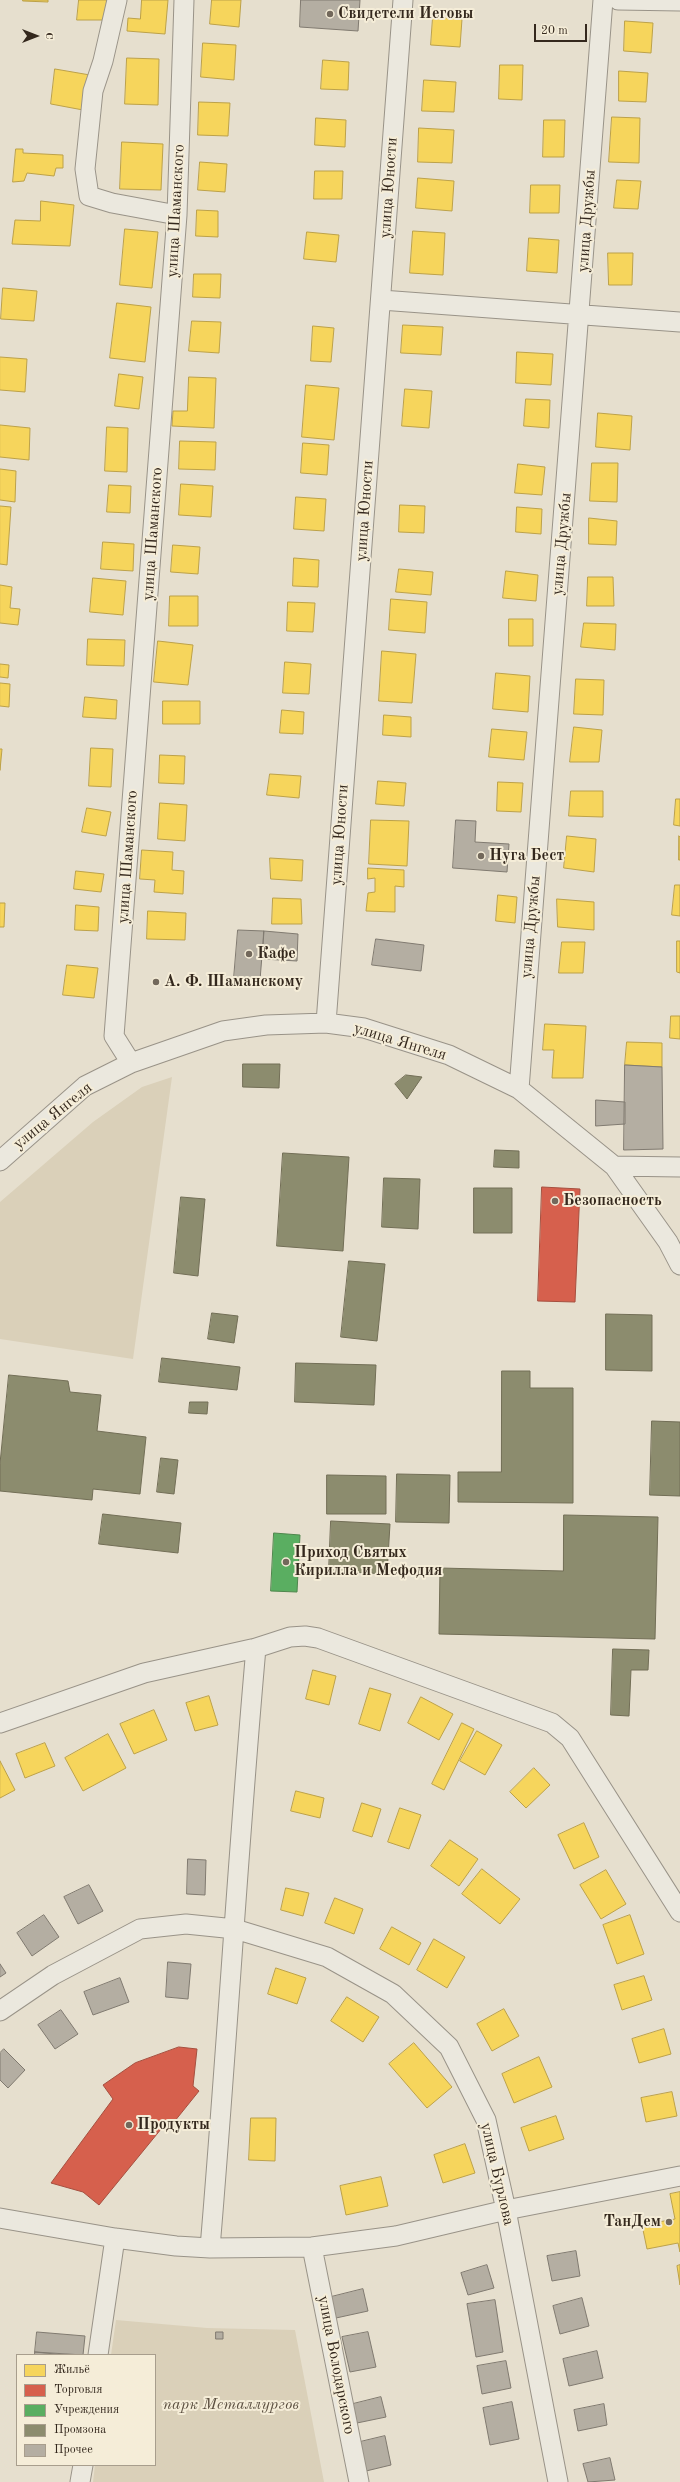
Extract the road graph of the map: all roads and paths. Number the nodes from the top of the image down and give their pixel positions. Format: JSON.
{"nodes":[{"id":1,"x":116,"y":0,"type":"edge"},
{"id":2,"x":184,"y":0,"type":"edge"},
{"id":3,"x":403,"y":0,"type":"edge"},
{"id":4,"x":603,"y":0,"type":"edge"},
{"id":5,"x":618,"y":0,"type":"edge"},
{"id":6,"x":680,"y":1,"type":"edge"},
{"id":7,"x":177,"y":215,"type":"junction"},
{"id":8,"x":381,"y":300,"type":"junction"},
{"id":9,"x":580,"y":313,"type":"junction"},
{"id":10,"x":680,"y":322,"type":"edge"},
{"id":11,"x":326,"y":1023,"type":"junction"},
{"id":12,"x":131,"y":1063,"type":"junction"},
{"id":13,"x":519,"y":1089,"type":"junction"},
{"id":14,"x":0,"y":1161,"type":"edge"},
{"id":15,"x":614,"y":1166,"type":"junction"},
{"id":16,"x":680,"y":1167,"type":"edge"},
{"id":17,"x":680,"y":1265,"type":"edge"},
{"id":18,"x":256,"y":1648,"type":"junction"},
{"id":19,"x":0,"y":1723,"type":"edge"},
{"id":20,"x":680,"y":1912,"type":"edge"},
{"id":21,"x":235,"y":1929,"type":"junction"},
{"id":22,"x":0,"y":2011,"type":"edge"},
{"id":23,"x":680,"y":2176,"type":"edge"},
{"id":24,"x":506,"y":2210,"type":"junction"},
{"id":25,"x":0,"y":2218,"type":"edge"},
{"id":26,"x":115,"y":2238,"type":"junction"},
{"id":27,"x":312,"y":2247,"type":"junction"},
{"id":28,"x":210,"y":2248,"type":"junction"},
{"id":29,"x":98,"y":2354,"type":"edge"},
{"id":30,"x":83,"y":2466,"type":"edge"},
{"id":31,"x":80,"y":2482,"type":"edge"},
{"id":32,"x":359,"y":2482,"type":"edge"},
{"id":33,"x":558,"y":2482,"type":"edge"}],
"edges":[{"from":1,"to":7,"type":"street"},
{"from":2,"to":7,"type":"street","name":"улица Шаманского"},
{"from":3,"to":8,"type":"street","name":"улица Юности"},
{"from":4,"to":9,"type":"street","name":"улица Дружбы"},
{"from":5,"to":6,"type":"street"},
{"from":7,"to":12,"type":"street","name":"улица Шаманского"},
{"from":8,"to":9,"type":"street"},
{"from":8,"to":11,"type":"street","name":"улица Юности"},
{"from":9,"to":10,"type":"street"},
{"from":9,"to":13,"type":"street","name":"улица Дружбы"},
{"from":11,"to":12,"type":"street","name":"улица Янгеля"},
{"from":11,"to":13,"type":"street","name":"улица Янгеля"},
{"from":12,"to":14,"type":"street","name":"улица Янгеля"},
{"from":13,"to":15,"type":"street","name":"улица Янгеля"},
{"from":15,"to":16,"type":"street"},
{"from":15,"to":17,"type":"street","name":"улица Янгеля"},
{"from":18,"to":19,"type":"street"},
{"from":18,"to":20,"type":"street"},
{"from":18,"to":21,"type":"street"},
{"from":21,"to":22,"type":"street","name":"улица Бурлова"},
{"from":21,"to":24,"type":"street","name":"улица Бурлова"},
{"from":21,"to":28,"type":"street"},
{"from":23,"to":24,"type":"street"},
{"from":24,"to":27,"type":"street"},
{"from":24,"to":33,"type":"street","name":"улица Бурлова"},
{"from":25,"to":26,"type":"street"},
{"from":26,"to":28,"type":"street"},
{"from":26,"to":29,"type":"street"},
{"from":27,"to":28,"type":"street"},
{"from":27,"to":32,"type":"street","name":"улица Володарского"},
{"from":30,"to":31,"type":"street"}]}
